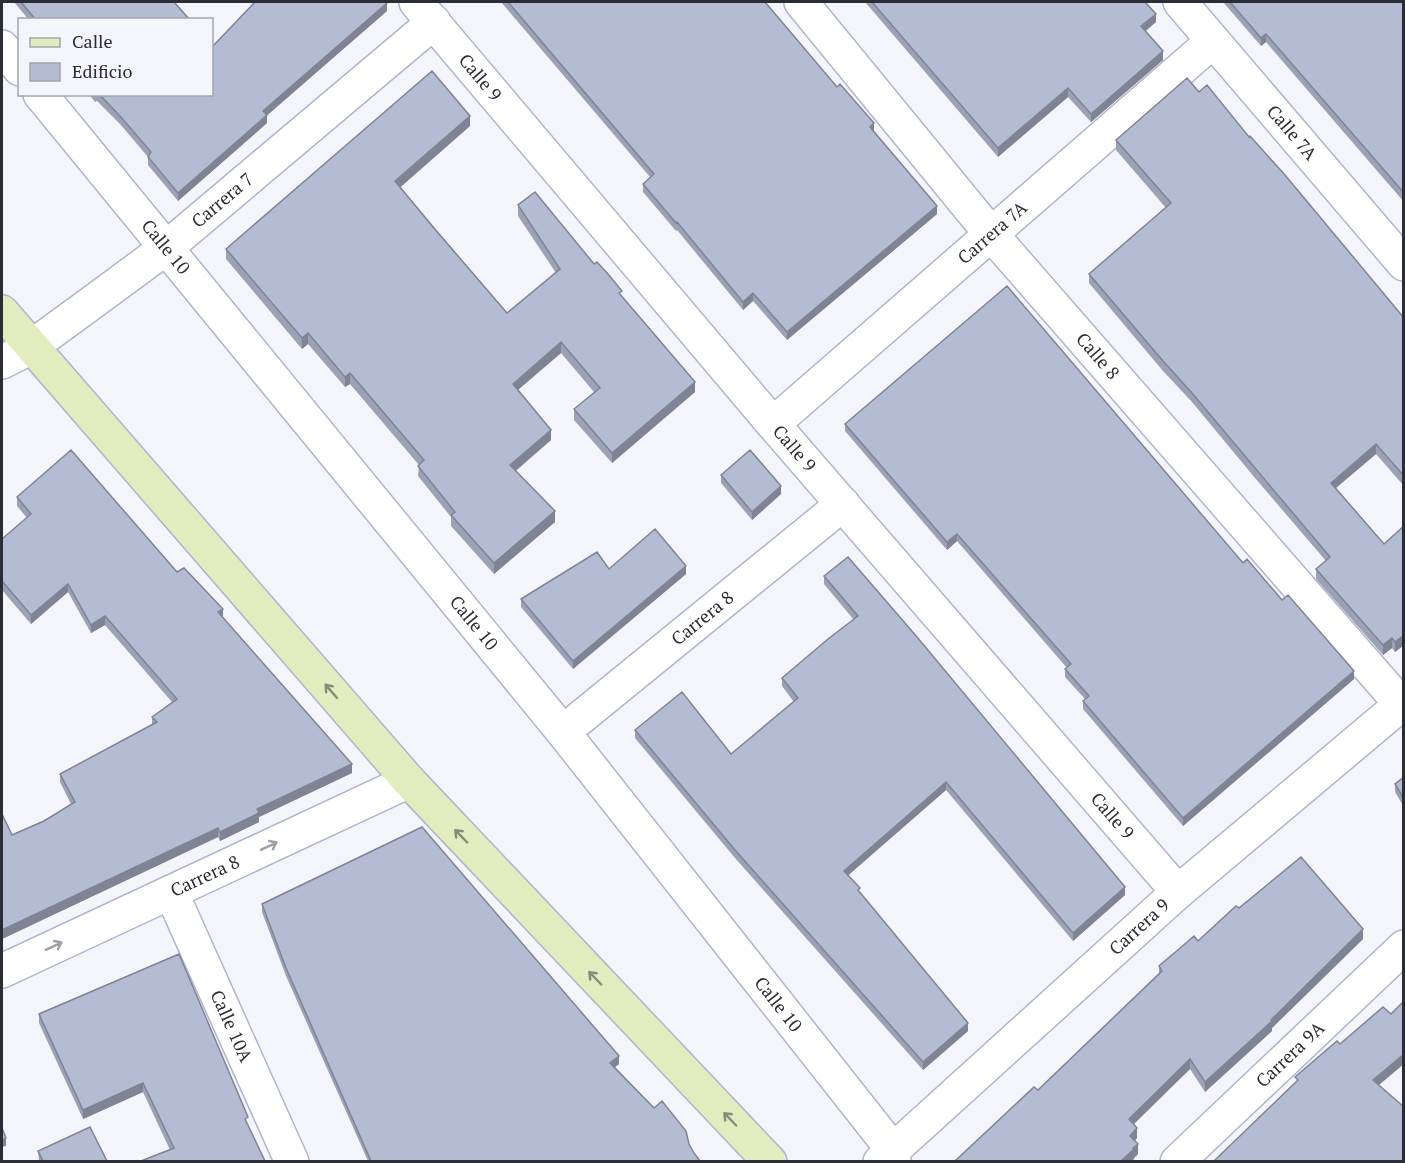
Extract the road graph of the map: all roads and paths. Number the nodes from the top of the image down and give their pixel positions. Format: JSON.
{"nodes":[{"id":1,"x":801,"y":2,"type":"edge"},
{"id":2,"x":1180,"y":2,"type":"edge"},
{"id":3,"x":425,"y":12,"type":"edge"},
{"id":4,"x":1213,"y":41,"type":"junction"},
{"id":5,"x":2,"y":47,"type":"edge"},
{"id":6,"x":18,"y":67,"type":"edge"},
{"id":7,"x":42,"y":96,"type":"edge"},
{"id":8,"x":991,"y":234,"type":"junction"},
{"id":9,"x":165,"y":248,"type":"junction"},
{"id":10,"x":1404,"y":264,"type":"edge"},
{"id":11,"x":2,"y":312,"type":"edge"},
{"id":12,"x":31,"y":346,"type":"junction"},
{"id":13,"x":2,"y":362,"type":"edge"},
{"id":14,"x":773,"y":424,"type":"junction"},
{"id":15,"x":843,"y":504,"type":"junction"},
{"id":16,"x":1402,"y":703,"type":"edge"},
{"id":17,"x":562,"y":732,"type":"junction"},
{"id":18,"x":409,"y":782,"type":"junction"},
{"id":19,"x":171,"y":891,"type":"junction"},
{"id":20,"x":1178,"y":892,"type":"junction"},
{"id":21,"x":1404,"y":947,"type":"edge"},
{"id":22,"x":2,"y":971,"type":"edge"},
{"id":23,"x":889,"y":1158,"type":"edge"},
{"id":24,"x":291,"y":1161,"type":"edge"},
{"id":25,"x":770,"y":1161,"type":"edge"},
{"id":26,"x":1177,"y":1161,"type":"edge"}],
"edges":[{"from":1,"to":8,"type":"street","name":"Calle 8"},
{"from":2,"to":4,"type":"street","name":"Calle 7A"},
{"from":3,"to":9,"type":"street","name":"Carrera 7"},
{"from":3,"to":14,"type":"street","name":"Calle 9"},
{"from":4,"to":8,"type":"street","name":"Carrera 7A"},
{"from":4,"to":10,"type":"street","name":"Calle 7A"},
{"from":5,"to":6,"type":"street"},
{"from":7,"to":9,"type":"street","name":"Calle 10"},
{"from":8,"to":14,"type":"street","name":"Carrera 7A"},
{"from":8,"to":16,"type":"street","name":"Calle 8"},
{"from":9,"to":12,"type":"street","name":"Carrera 7"},
{"from":9,"to":17,"type":"street","name":"Calle 10"},
{"from":11,"to":12,"type":"main road"},
{"from":12,"to":13,"type":"street","name":"Carrera 7"},
{"from":18,"to":12,"type":"main road","one_way":true},
{"from":14,"to":15,"type":"street","name":"Calle 9"},
{"from":15,"to":17,"type":"street","name":"Carrera 8"},
{"from":15,"to":20,"type":"street","name":"Calle 9"},
{"from":16,"to":20,"type":"street","name":"Carrera 9"},
{"from":17,"to":23,"type":"street","name":"Calle 10"},
{"from":19,"to":18,"type":"street","name":"Carrera 8","one_way":true},
{"from":25,"to":18,"type":"main road","one_way":true},
{"from":22,"to":19,"type":"street","name":"Carrera 8","one_way":true},
{"from":19,"to":24,"type":"street","name":"Calle 10A"},
{"from":20,"to":23,"type":"street","name":"Carrera 9"},
{"from":21,"to":26,"type":"street","name":"Carrera 9A"}]}
